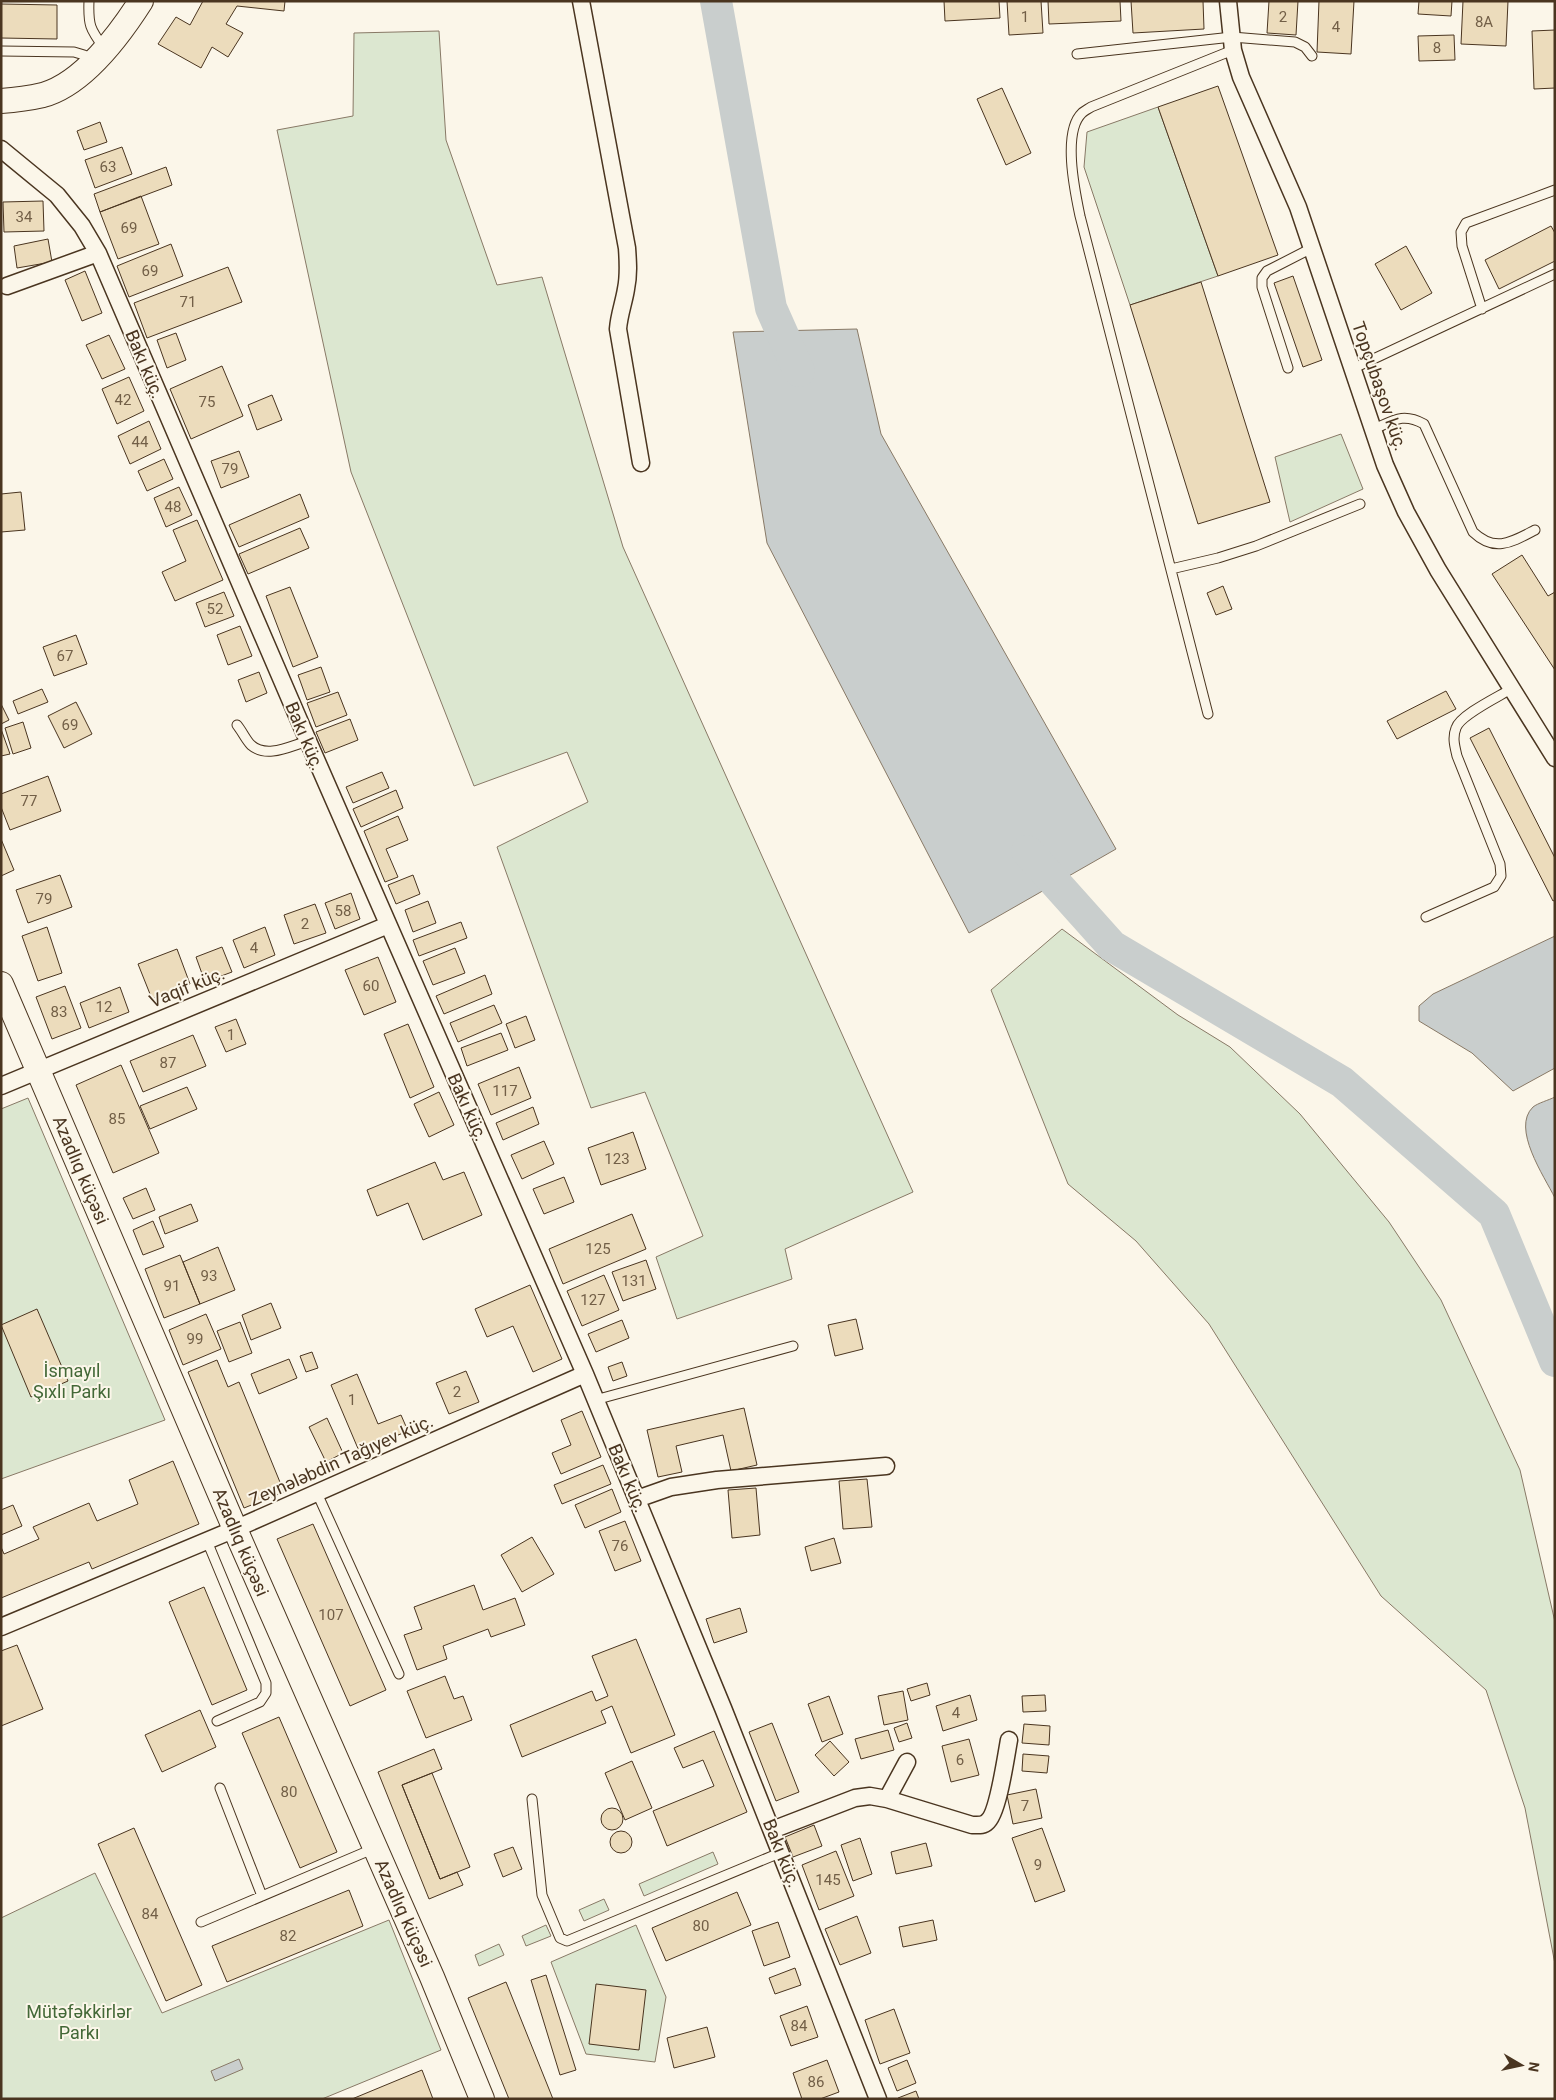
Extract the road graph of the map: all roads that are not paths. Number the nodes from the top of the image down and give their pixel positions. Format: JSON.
{"nodes":[{"id":1,"x":89,"y":1,"type":"edge"},
{"id":2,"x":141,"y":1,"type":"edge"},
{"id":3,"x":581,"y":1,"type":"edge"},
{"id":4,"x":1228,"y":1,"type":"edge"},
{"id":5,"x":1232,"y":44,"type":"junction"},
{"id":6,"x":1,"y":51,"type":"edge"},
{"id":7,"x":1077,"y":54,"type":"dead end"},
{"id":8,"x":98,"y":56,"type":"junction"},
{"id":9,"x":1312,"y":56,"type":"dead end"},
{"id":10,"x":1,"y":101,"type":"edge"},
{"id":11,"x":1,"y":149,"type":"edge"},
{"id":12,"x":1555,"y":190,"type":"edge"},
{"id":13,"x":1312,"y":248,"type":"junction"},
{"id":14,"x":98,"y":253,"type":"junction"},
{"id":15,"x":1555,"y":274,"type":"edge"},
{"id":16,"x":6,"y":286,"type":"dead end"},
{"id":17,"x":1482,"y":309,"type":"junction"},
{"id":18,"x":1288,"y":368,"type":"dead end"},
{"id":19,"x":1352,"y":369,"type":"junction"},
{"id":20,"x":1372,"y":430,"type":"junction"},
{"id":21,"x":641,"y":463,"type":"dead end"},
{"id":22,"x":1360,"y":504,"type":"dead end"},
{"id":23,"x":1535,"y":530,"type":"dead end"},
{"id":24,"x":1171,"y":569,"type":"junction"},
{"id":25,"x":1511,"y":689,"type":"junction"},
{"id":26,"x":1208,"y":714,"type":"dead end"},
{"id":27,"x":238,"y":725,"type":"dead end"},
{"id":28,"x":308,"y":741,"type":"junction"},
{"id":29,"x":1555,"y":758,"type":"edge"},
{"id":30,"x":1426,"y":917,"type":"dead end"},
{"id":31,"x":388,"y":926,"type":"junction"},
{"id":32,"x":1,"y":984,"type":"edge"},
{"id":33,"x":38,"y":1069,"type":"junction"},
{"id":34,"x":1,"y":1086,"type":"edge"},
{"id":35,"x":793,"y":1346,"type":"dead end"},
{"id":36,"x":585,"y":1374,"type":"junction"},
{"id":37,"x":596,"y":1400,"type":"junction"},
{"id":38,"x":886,"y":1466,"type":"dead end"},
{"id":39,"x":317,"y":1493,"type":"junction"},
{"id":40,"x":637,"y":1499,"type":"junction"},
{"id":41,"x":235,"y":1529,"type":"junction"},
{"id":42,"x":207,"y":1541,"type":"junction"},
{"id":43,"x":1,"y":1627,"type":"edge"},
{"id":44,"x":399,"y":1674,"type":"dead end"},
{"id":45,"x":217,"y":1721,"type":"dead end"},
{"id":46,"x":1009,"y":1740,"type":"dead end"},
{"id":47,"x":907,"y":1762,"type":"dead end"},
{"id":48,"x":220,"y":1788,"type":"dead end"},
{"id":49,"x":887,"y":1798,"type":"junction"},
{"id":50,"x":532,"y":1799,"type":"dead end"},
{"id":51,"x":772,"y":1830,"type":"junction"},
{"id":52,"x":376,"y":1848,"type":"junction"},
{"id":53,"x":782,"y":1852,"type":"junction"},
{"id":54,"x":262,"y":1896,"type":"junction"},
{"id":55,"x":202,"y":1922,"type":"dead end"},
{"id":56,"x":478,"y":2097,"type":"edge"},
{"id":57,"x":878,"y":2099,"type":"edge"}],
"edges":[{"from":1,"to":8,"type":"lane"},
{"from":2,"to":8,"type":"street"},
{"from":3,"to":21,"type":"street"},
{"from":4,"to":5,"type":"street","name":"Topçubaşov küç."},
{"from":5,"to":7,"type":"lane"},
{"from":5,"to":9,"type":"lane"},
{"from":5,"to":13,"type":"street","name":"Topçubaşov küç."},
{"from":5,"to":24,"type":"lane"},
{"from":6,"to":8,"type":"lane"},
{"from":8,"to":10,"type":"street"},
{"from":11,"to":14,"type":"street","name":"Bakı küç."},
{"from":12,"to":17,"type":"lane"},
{"from":13,"to":18,"type":"lane"},
{"from":13,"to":19,"type":"street","name":"Topçubaşov küç."},
{"from":14,"to":16,"type":"street"},
{"from":14,"to":28,"type":"street","name":"Bakı küç."},
{"from":15,"to":17,"type":"lane"},
{"from":17,"to":19,"type":"lane"},
{"from":19,"to":20,"type":"street","name":"Topçubaşov küç."},
{"from":20,"to":23,"type":"lane"},
{"from":20,"to":25,"type":"street","name":"Topçubaşov küç."},
{"from":22,"to":24,"type":"lane"},
{"from":24,"to":26,"type":"lane"},
{"from":25,"to":29,"type":"street","name":"Topçubaşov küç."},
{"from":25,"to":30,"type":"lane"},
{"from":27,"to":28,"type":"lane"},
{"from":28,"to":31,"type":"street","name":"Bakı küç."},
{"from":31,"to":33,"type":"street","name":"Vaqif küç."},
{"from":31,"to":36,"type":"street","name":"Bakı küç."},
{"from":32,"to":33,"type":"street","name":"Azadlıq küçəsi"},
{"from":33,"to":34,"type":"street","name":"Vaqif küç."},
{"from":33,"to":41,"type":"street","name":"Azadlıq küçəsi"},
{"from":35,"to":37,"type":"lane"},
{"from":36,"to":37,"type":"street","name":"Bakı küç."},
{"from":36,"to":39,"type":"street","name":"Zeynələbdin Tağıyev küç."},
{"from":37,"to":40,"type":"street","name":"Bakı küç."},
{"from":38,"to":40,"type":"street"},
{"from":39,"to":41,"type":"street","name":"Zeynələbdin Tağıyev küç."},
{"from":39,"to":44,"type":"lane"},
{"from":40,"to":51,"type":"street","name":"Bakı küç."},
{"from":41,"to":42,"type":"street","name":"Zeynələbdin Tağıyev küç."},
{"from":41,"to":52,"type":"street","name":"Azadlıq küçəsi"},
{"from":42,"to":43,"type":"street","name":"Zeynələbdin Tağıyev küç."},
{"from":42,"to":45,"type":"lane"},
{"from":46,"to":49,"type":"street"},
{"from":47,"to":49,"type":"street"},
{"from":48,"to":54,"type":"lane"},
{"from":49,"to":51,"type":"street"},
{"from":50,"to":53,"type":"lane"},
{"from":51,"to":53,"type":"street","name":"Bakı küç."},
{"from":52,"to":54,"type":"lane"},
{"from":52,"to":56,"type":"street","name":"Azadlıq küçəsi"},
{"from":53,"to":57,"type":"street","name":"Bakı küç."},
{"from":54,"to":55,"type":"lane"}]}
